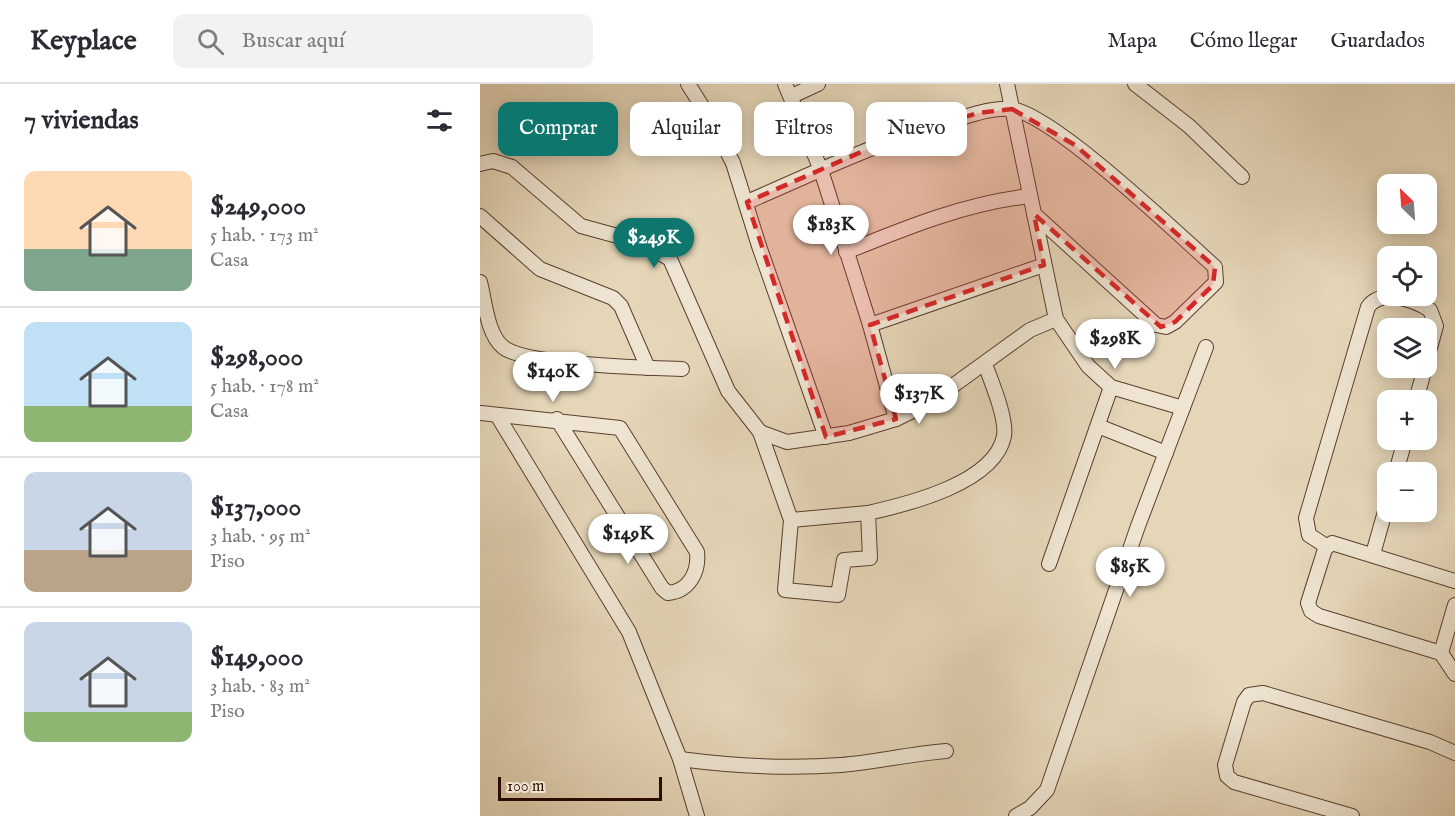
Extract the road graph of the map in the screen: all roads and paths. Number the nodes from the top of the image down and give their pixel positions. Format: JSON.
{"nodes":[{"id":1,"x":688,"y":84,"type":"edge"},
{"id":2,"x":818,"y":84,"type":"edge"},
{"id":3,"x":1006,"y":84,"type":"edge"},
{"id":4,"x":1135,"y":84,"type":"edge"},
{"id":5,"x":788,"y":90,"type":"edge"},
{"id":6,"x":1012,"y":109,"type":"junction"},
{"id":7,"x":480,"y":164,"type":"edge"},
{"id":8,"x":821,"y":170,"type":"junction"},
{"id":9,"x":1242,"y":177,"type":"dead end"},
{"id":10,"x":1030,"y":196,"type":"junction"},
{"id":11,"x":747,"y":202,"type":"junction"},
{"id":12,"x":1034,"y":214,"type":"junction"},
{"id":13,"x":480,"y":216,"type":"edge"},
{"id":14,"x":846,"y":252,"type":"junction"},
{"id":15,"x":1044,"y":265,"type":"junction"},
{"id":16,"x":480,"y":282,"type":"edge"},
{"id":17,"x":1434,"y":318,"type":"edge"},
{"id":18,"x":1056,"y":319,"type":"junction"},
{"id":19,"x":870,"y":325,"type":"junction"},
{"id":20,"x":1206,"y":347,"type":"dead end"},
{"id":21,"x":985,"y":364,"type":"junction"},
{"id":22,"x":648,"y":368,"type":"junction"},
{"id":23,"x":682,"y":369,"type":"dead end"},
{"id":24,"x":1111,"y":387,"type":"junction"},
{"id":25,"x":1183,"y":408,"type":"junction"},
{"id":26,"x":480,"y":412,"type":"edge"},
{"id":27,"x":497,"y":415,"type":"junction"},
{"id":28,"x":557,"y":419,"type":"junction"},
{"id":29,"x":896,"y":419,"type":"junction"},
{"id":30,"x":1098,"y":426,"type":"junction"},
{"id":31,"x":760,"y":432,"type":"junction"},
{"id":32,"x":825,"y":437,"type":"junction"},
{"id":33,"x":1166,"y":453,"type":"junction"},
{"id":34,"x":868,"y":513,"type":"junction"},
{"id":35,"x":791,"y":520,"type":"junction"},
{"id":36,"x":1382,"y":522,"type":"edge"},
{"id":37,"x":1326,"y":546,"type":"junction"},
{"id":38,"x":1372,"y":554,"type":"junction"},
{"id":39,"x":1049,"y":564,"type":"dead end"},
{"id":40,"x":1455,"y":581,"type":"edge"},
{"id":41,"x":1455,"y":604,"type":"edge"},
{"id":42,"x":1441,"y":653,"type":"junction"},
{"id":43,"x":1455,"y":674,"type":"edge"},
{"id":44,"x":946,"y":751,"type":"dead end"},
{"id":45,"x":1455,"y":753,"type":"edge"},
{"id":46,"x":680,"y":759,"type":"junction"},
{"id":47,"x":697,"y":816,"type":"edge"},
{"id":48,"x":1016,"y":816,"type":"edge"},
{"id":49,"x":1352,"y":816,"type":"edge"}],
"edges":[{"from":1,"to":11,"type":"street"},
{"from":2,"to":5,"type":"street"},
{"from":3,"to":6,"type":"street"},
{"from":4,"to":9,"type":"street"},
{"from":5,"to":8,"type":"street"},
{"from":6,"to":8,"type":"street"},
{"from":6,"to":10,"type":"street"},
{"from":6,"to":12,"type":"street"},
{"from":7,"to":31,"type":"street"},
{"from":8,"to":11,"type":"street"},
{"from":8,"to":14,"type":"street"},
{"from":10,"to":12,"type":"street"},
{"from":10,"to":14,"type":"street"},
{"from":11,"to":32,"type":"street"},
{"from":12,"to":15,"type":"street"},
{"from":13,"to":22,"type":"street"},
{"from":14,"to":19,"type":"street"},
{"from":15,"to":18,"type":"street"},
{"from":15,"to":19,"type":"street"},
{"from":16,"to":22,"type":"street"},
{"from":17,"to":37,"type":"street"},
{"from":18,"to":21,"type":"street"},
{"from":18,"to":24,"type":"street"},
{"from":19,"to":29,"type":"street"},
{"from":20,"to":25,"type":"street"},
{"from":21,"to":29,"type":"street"},
{"from":21,"to":34,"type":"street"},
{"from":22,"to":23,"type":"street"},
{"from":24,"to":25,"type":"street"},
{"from":24,"to":30,"type":"street"},
{"from":25,"to":33,"type":"street"},
{"from":26,"to":27,"type":"street"},
{"from":27,"to":28,"type":"street"},
{"from":27,"to":46,"type":"street"},
{"from":28,"to":28,"type":"street"},
{"from":29,"to":32,"type":"street"},
{"from":30,"to":33,"type":"street"},
{"from":30,"to":39,"type":"street"},
{"from":31,"to":32,"type":"street"},
{"from":31,"to":35,"type":"street"},
{"from":33,"to":48,"type":"street"},
{"from":34,"to":35,"type":"street"},
{"from":34,"to":35,"type":"street"},
{"from":36,"to":38,"type":"street"},
{"from":37,"to":38,"type":"street"},
{"from":37,"to":42,"type":"street"},
{"from":38,"to":40,"type":"street"},
{"from":41,"to":42,"type":"street"},
{"from":42,"to":43,"type":"street"},
{"from":44,"to":46,"type":"street"},
{"from":45,"to":49,"type":"street"},
{"from":46,"to":47,"type":"street"}]}
